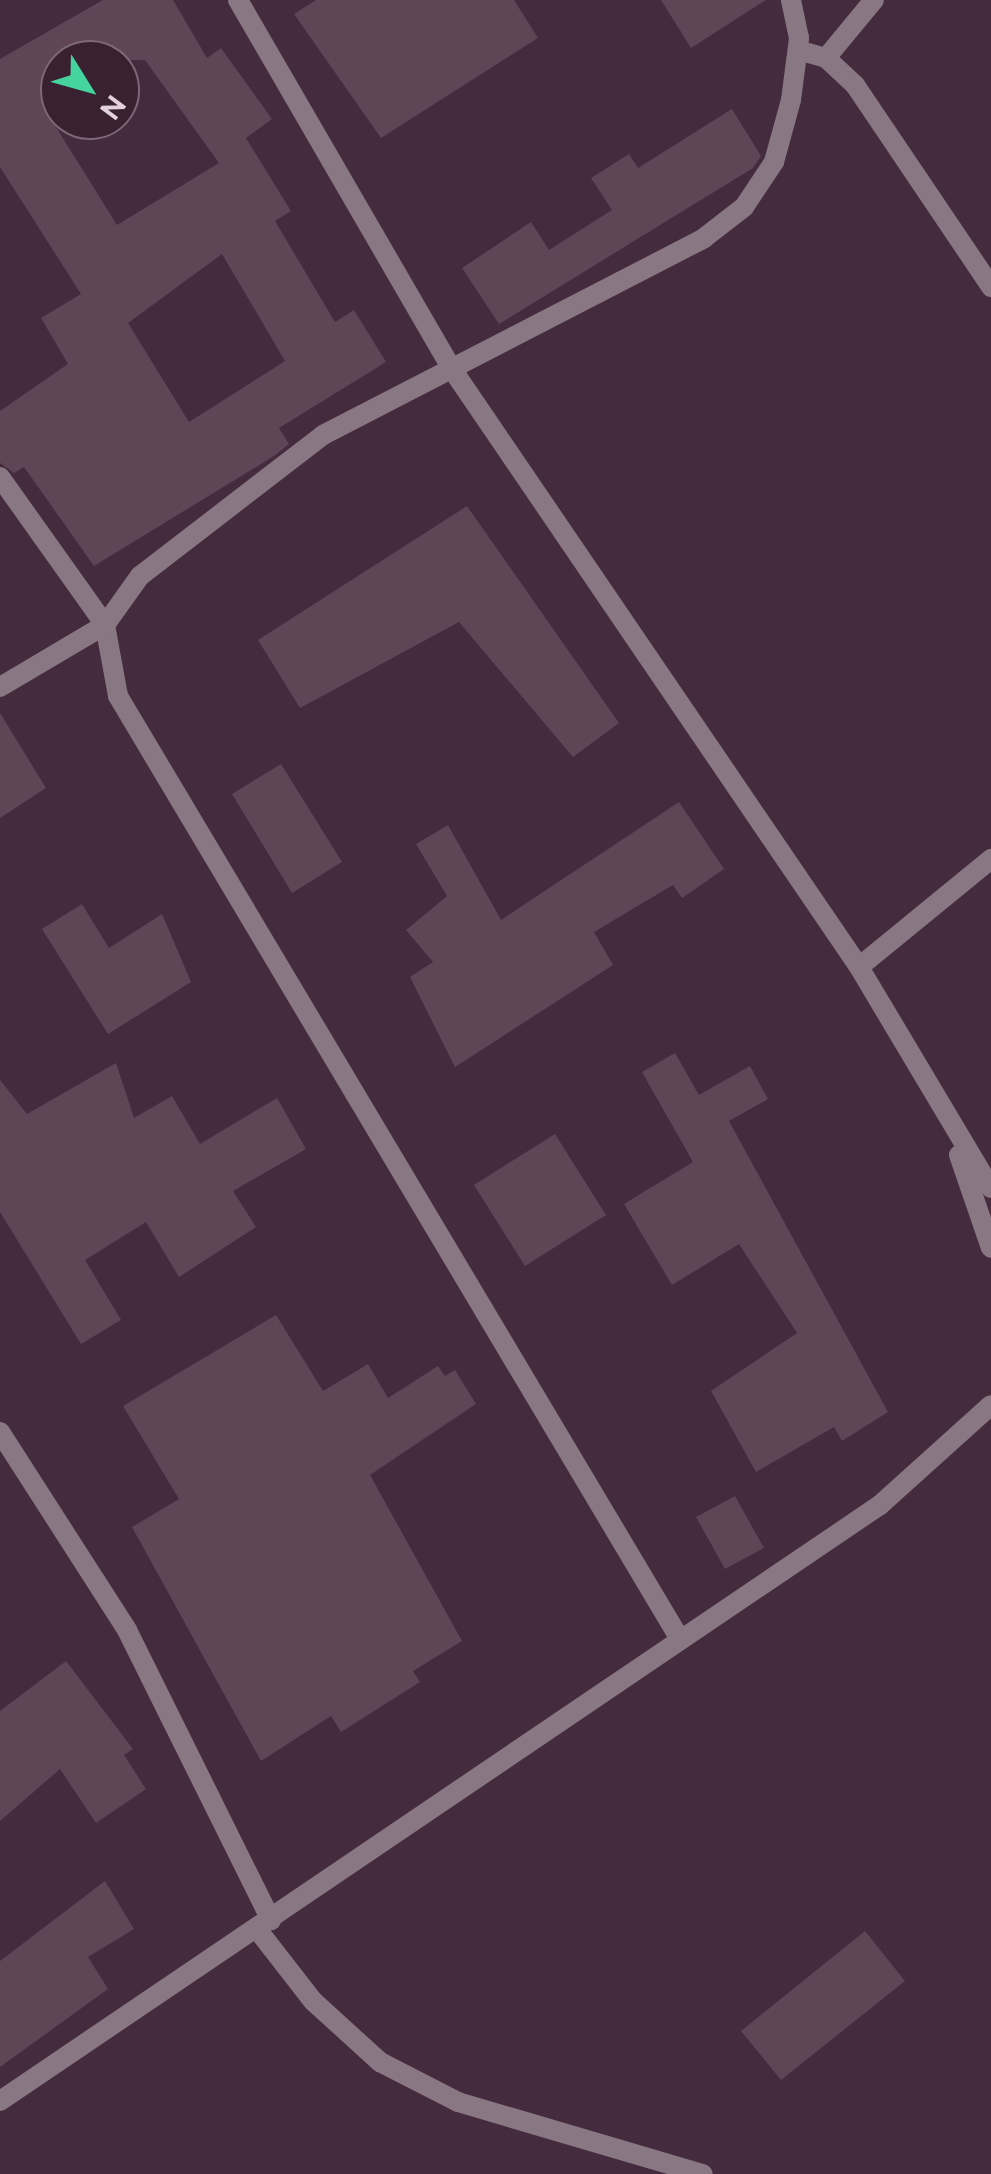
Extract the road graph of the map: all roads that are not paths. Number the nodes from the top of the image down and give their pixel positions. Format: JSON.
{"nodes":[{"id":1,"x":238,"y":0,"type":"edge"},
{"id":2,"x":791,"y":0,"type":"edge"},
{"id":3,"x":874,"y":0,"type":"edge"},
{"id":4,"x":798,"y":50,"type":"junction"},
{"id":5,"x":826,"y":58,"type":"junction"},
{"id":6,"x":991,"y":287,"type":"edge"},
{"id":7,"x":452,"y":370,"type":"junction"},
{"id":8,"x":0,"y":478,"type":"edge"},
{"id":9,"x":105,"y":625,"type":"junction"},
{"id":10,"x":0,"y":687,"type":"edge"},
{"id":11,"x":991,"y":859,"type":"edge"},
{"id":12,"x":859,"y":967,"type":"junction"},
{"id":13,"x":952,"y":1136,"type":"junction"},
{"id":14,"x":991,"y":1188,"type":"edge"},
{"id":15,"x":991,"y":1248,"type":"edge"},
{"id":16,"x":991,"y":1405,"type":"edge"},
{"id":17,"x":0,"y":1432,"type":"edge"},
{"id":18,"x":677,"y":1634,"type":"junction"},
{"id":19,"x":264,"y":1925,"type":"junction"},
{"id":20,"x":0,"y":2102,"type":"edge"},
{"id":21,"x":704,"y":2174,"type":"edge"}],
"edges":[{"from":1,"to":7,"type":"street"},
{"from":2,"to":4,"type":"street"},
{"from":3,"to":5,"type":"street"},
{"from":4,"to":5,"type":"street"},
{"from":4,"to":7,"type":"street"},
{"from":5,"to":6,"type":"street"},
{"from":7,"to":9,"type":"street"},
{"from":7,"to":12,"type":"street"},
{"from":8,"to":9,"type":"street"},
{"from":9,"to":10,"type":"street"},
{"from":9,"to":18,"type":"street"},
{"from":11,"to":12,"type":"street"},
{"from":12,"to":13,"type":"street"},
{"from":13,"to":14,"type":"street"},
{"from":13,"to":15,"type":"street"},
{"from":16,"to":18,"type":"street"},
{"from":17,"to":19,"type":"street"},
{"from":18,"to":19,"type":"street"},
{"from":19,"to":20,"type":"street"},
{"from":19,"to":21,"type":"street"}]}
